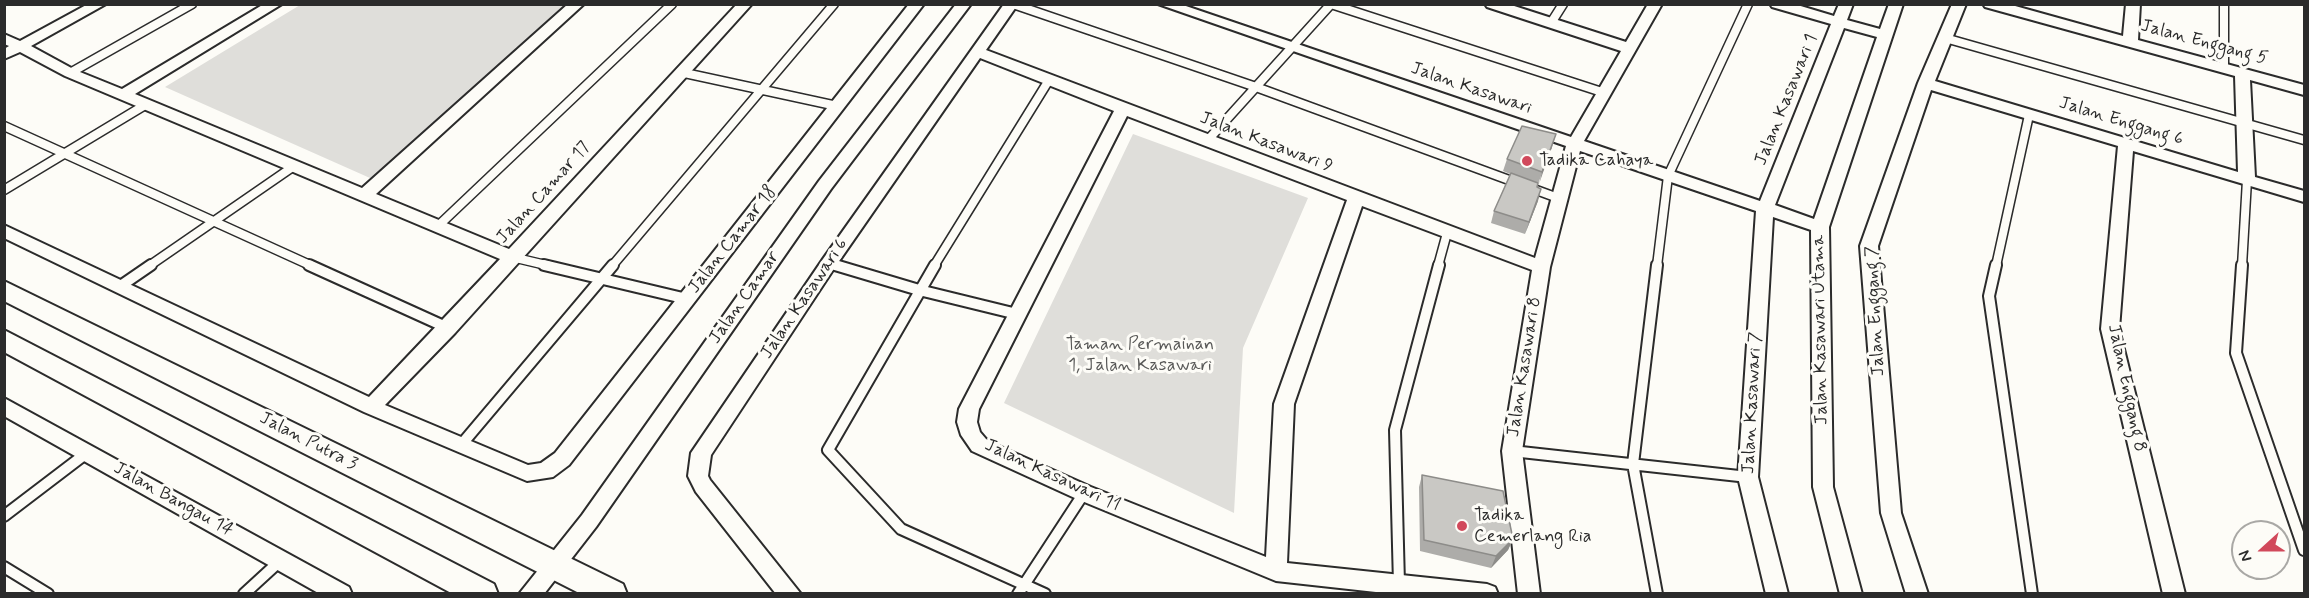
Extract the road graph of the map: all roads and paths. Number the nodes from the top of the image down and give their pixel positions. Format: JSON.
{"nodes":[{"id":1,"x":99,"y":4,"type":"edge"},
{"id":2,"x":192,"y":4,"type":"edge"},
{"id":3,"x":275,"y":4,"type":"edge"},
{"id":4,"x":577,"y":4,"type":"edge"},
{"id":5,"x":672,"y":4,"type":"edge"},
{"id":6,"x":834,"y":4,"type":"edge"},
{"id":7,"x":917,"y":4,"type":"edge"},
{"id":8,"x":964,"y":4,"type":"edge"},
{"id":9,"x":1012,"y":4,"type":"edge"},
{"id":10,"x":1165,"y":4,"type":"edge"},
{"id":11,"x":1492,"y":4,"type":"edge"},
{"id":12,"x":1563,"y":4,"type":"edge"},
{"id":13,"x":1655,"y":4,"type":"edge"},
{"id":14,"x":1748,"y":4,"type":"edge"},
{"id":15,"x":1777,"y":4,"type":"edge"},
{"id":16,"x":1846,"y":4,"type":"edge"},
{"id":17,"x":1896,"y":4,"type":"edge"},
{"id":18,"x":1959,"y":4,"type":"edge"},
{"id":19,"x":1990,"y":4,"type":"edge"},
{"id":20,"x":2133,"y":4,"type":"edge"},
{"id":21,"x":2224,"y":4,"type":"edge"},
{"id":22,"x":743,"y":5,"type":"edge"},
{"id":23,"x":1331,"y":5,"type":"edge"},
{"id":24,"x":1839,"y":22,"type":"junction"},
{"id":25,"x":1551,"y":23,"type":"junction"},
{"id":26,"x":1885,"y":35,"type":"junction"},
{"id":27,"x":4,"y":38,"type":"edge"},
{"id":28,"x":1945,"y":39,"type":"junction"},
{"id":29,"x":2130,"y":43,"type":"junction"},
{"id":30,"x":21,"y":46,"type":"junction"},
{"id":31,"x":1292,"y":48,"type":"junction"},
{"id":32,"x":1630,"y":49,"type":"junction"},
{"id":33,"x":978,"y":52,"type":"junction"},
{"id":34,"x":4,"y":56,"type":"edge"},
{"id":35,"x":2224,"y":68,"type":"junction"},
{"id":36,"x":680,"y":72,"type":"junction"},
{"id":37,"x":70,"y":73,"type":"junction"},
{"id":38,"x":2242,"y":73,"type":"junction"},
{"id":39,"x":1049,"y":80,"type":"junction"},
{"id":40,"x":1926,"y":83,"type":"junction"},
{"id":41,"x":1256,"y":87,"type":"junction"},
{"id":42,"x":2304,"y":90,"type":"edge"},
{"id":43,"x":760,"y":91,"type":"junction"},
{"id":44,"x":1605,"y":93,"type":"junction"},
{"id":45,"x":123,"y":95,"type":"junction"},
{"id":46,"x":144,"y":105,"type":"junction"},
{"id":47,"x":837,"y":106,"type":"junction"},
{"id":48,"x":1123,"y":109,"type":"junction"},
{"id":49,"x":2029,"y":115,"type":"junction"},
{"id":50,"x":2244,"y":123,"type":"junction"},
{"id":51,"x":4,"y":126,"type":"edge"},
{"id":52,"x":2304,"y":140,"type":"edge"},
{"id":53,"x":1207,"y":141,"type":"junction"},
{"id":54,"x":2126,"y":144,"type":"junction"},
{"id":55,"x":1574,"y":145,"type":"junction"},
{"id":56,"x":64,"y":153,"type":"junction"},
{"id":57,"x":294,"y":166,"type":"junction"},
{"id":58,"x":1668,"y":176,"type":"junction"},
{"id":59,"x":2247,"y":180,"type":"junction"},
{"id":60,"x":4,"y":190,"type":"edge"},
{"id":61,"x":364,"y":195,"type":"junction"},
{"id":62,"x":2304,"y":197,"type":"edge"},
{"id":63,"x":1356,"y":198,"type":"junction"},
{"id":64,"x":1558,"y":198,"type":"junction"},
{"id":65,"x":1765,"y":209,"type":"junction"},
{"id":66,"x":215,"y":222,"type":"junction"},
{"id":67,"x":438,"y":226,"type":"junction"},
{"id":68,"x":1820,"y":227,"type":"junction"},
{"id":69,"x":4,"y":231,"type":"edge"},
{"id":70,"x":1447,"y":233,"type":"junction"},
{"id":71,"x":512,"y":257,"type":"junction"},
{"id":72,"x":829,"y":263,"type":"junction"},
{"id":73,"x":1541,"y":267,"type":"junction"},
{"id":74,"x":603,"y":279,"type":"junction"},
{"id":75,"x":119,"y":287,"type":"junction"},
{"id":76,"x":4,"y":290,"type":"edge"},
{"id":77,"x":919,"y":290,"type":"junction"},
{"id":78,"x":687,"y":299,"type":"junction"},
{"id":79,"x":1017,"y":314,"type":"junction"},
{"id":80,"x":448,"y":328,"type":"junction"},
{"id":81,"x":4,"y":340,"type":"edge"},
{"id":82,"x":4,"y":406,"type":"edge"},
{"id":83,"x":371,"y":407,"type":"junction"},
{"id":84,"x":461,"y":445,"type":"junction"},
{"id":85,"x":1512,"y":451,"type":"junction"},
{"id":86,"x":88,"y":452,"type":"junction"},
{"id":87,"x":1633,"y":464,"type":"junction"},
{"id":88,"x":1748,"y":477,"type":"junction"},
{"id":89,"x":1084,"y":493,"type":"junction"},
{"id":90,"x":4,"y":516,"type":"edge"},
{"id":91,"x":2304,"y":550,"type":"edge"},
{"id":92,"x":281,"y":560,"type":"junction"},
{"id":93,"x":555,"y":566,"type":"junction"},
{"id":94,"x":4,"y":567,"type":"edge"},
{"id":95,"x":1276,"y":571,"type":"junction"},
{"id":96,"x":1399,"y":584,"type":"junction"},
{"id":97,"x":1021,"y":589,"type":"edge"},
{"id":98,"x":48,"y":594,"type":"edge"},
{"id":99,"x":244,"y":594,"type":"edge"},
{"id":100,"x":341,"y":594,"type":"edge"},
{"id":101,"x":483,"y":594,"type":"edge"},
{"id":102,"x":530,"y":594,"type":"edge"},
{"id":103,"x":612,"y":594,"type":"edge"},
{"id":104,"x":790,"y":594,"type":"edge"},
{"id":105,"x":1045,"y":594,"type":"edge"},
{"id":106,"x":1487,"y":594,"type":"edge"},
{"id":107,"x":1529,"y":594,"type":"edge"},
{"id":108,"x":1657,"y":594,"type":"edge"},
{"id":109,"x":1777,"y":594,"type":"edge"},
{"id":110,"x":1851,"y":594,"type":"edge"},
{"id":111,"x":1917,"y":594,"type":"edge"},
{"id":112,"x":2032,"y":594,"type":"edge"},
{"id":113,"x":2174,"y":594,"type":"edge"}],
"edges":[{"from":1,"to":30,"type":"street"},
{"from":2,"to":37,"type":"lane"},
{"from":3,"to":45,"type":"street"},
{"from":4,"to":61,"type":"street"},
{"from":5,"to":67,"type":"lane"},
{"from":6,"to":43,"type":"lane"},
{"from":7,"to":47,"type":"street","name":"Jalan Camar 18"},
{"from":8,"to":93,"type":"street","name":"Jalan Camar"},
{"from":9,"to":33,"type":"street","name":"Jalan Kasawari 6"},
{"from":9,"to":41,"type":"lane"},
{"from":10,"to":31,"type":"street","name":"Jalan Kasawari"},
{"from":11,"to":25,"type":"street"},
{"from":12,"to":25,"type":"lane"},
{"from":13,"to":32,"type":"street","name":"Jalan Kasawari 8"},
{"from":14,"to":58,"type":"lane"},
{"from":15,"to":24,"type":"street"},
{"from":16,"to":24,"type":"street","name":"Jalan Kasawari 1"},
{"from":17,"to":26,"type":"street","name":"Jalan Kasawari Utama"},
{"from":18,"to":28,"type":"street","name":"Jalan Enggang 7"},
{"from":19,"to":29,"type":"street","name":"Jalan Enggang 5"},
{"from":20,"to":29,"type":"street"},
{"from":21,"to":35,"type":"lane"},
{"from":22,"to":36,"type":"street","name":"Jalan Camar 17"},
{"from":23,"to":31,"type":"lane"},
{"from":23,"to":44,"type":"lane"},
{"from":24,"to":26,"type":"street"},
{"from":24,"to":65,"type":"street","name":"Jalan Kasawari 1"},
{"from":25,"to":32,"type":"street"},
{"from":26,"to":68,"type":"street","name":"Jalan Kasawari Utama"},
{"from":27,"to":30,"type":"street"},
{"from":28,"to":40,"type":"street","name":"Jalan Enggang 7"},
{"from":28,"to":50,"type":"lane"},
{"from":29,"to":35,"type":"street","name":"Jalan Enggang 5"},
{"from":30,"to":34,"type":"street"},
{"from":30,"to":37,"type":"street"},
{"from":31,"to":41,"type":"lane"},
{"from":31,"to":55,"type":"street","name":"Jalan Kasawari"},
{"from":32,"to":44,"type":"street","name":"Jalan Kasawari 8"},
{"from":33,"to":39,"type":"street","name":"Jalan Kasawari 9"},
{"from":33,"to":72,"type":"street","name":"Jalan Kasawari 6"},
{"from":35,"to":38,"type":"street","name":"Jalan Enggang 5"},
{"from":36,"to":43,"type":"lane"},
{"from":36,"to":71,"type":"street","name":"Jalan Camar 17"},
{"from":37,"to":45,"type":"street"},
{"from":38,"to":42,"type":"street","name":"Jalan Enggang 5"},
{"from":38,"to":50,"type":"street"},
{"from":39,"to":48,"type":"street","name":"Jalan Kasawari 9"},
{"from":39,"to":77,"type":"lane"},
{"from":40,"to":49,"type":"street","name":"Jalan Enggang 6"},
{"from":40,"to":111,"type":"street","name":"Jalan Enggang 7"},
{"from":41,"to":53,"type":"lane"},
{"from":41,"to":64,"type":"lane"},
{"from":43,"to":47,"type":"lane"},
{"from":43,"to":74,"type":"lane"},
{"from":44,"to":55,"type":"street","name":"Jalan Kasawari 8"},
{"from":45,"to":46,"type":"street"},
{"from":46,"to":56,"type":"lane"},
{"from":46,"to":57,"type":"street"},
{"from":47,"to":78,"type":"street","name":"Jalan Camar 18"},
{"from":48,"to":53,"type":"street","name":"Jalan Kasawari 9"},
{"from":48,"to":79,"type":"street","name":"Jalan Kasawari 11"},
{"from":49,"to":54,"type":"street","name":"Jalan Enggang 6"},
{"from":49,"to":112,"type":"lane"},
{"from":50,"to":52,"type":"lane"},
{"from":50,"to":59,"type":"street"},
{"from":51,"to":56,"type":"lane"},
{"from":53,"to":63,"type":"street","name":"Jalan Kasawari 9"},
{"from":54,"to":59,"type":"street","name":"Jalan Enggang 6"},
{"from":54,"to":113,"type":"street","name":"Jalan Enggang 8"},
{"from":55,"to":58,"type":"street","name":"Jalan Kasawari"},
{"from":55,"to":64,"type":"street","name":"Jalan Kasawari 8"},
{"from":56,"to":60,"type":"lane"},
{"from":56,"to":66,"type":"lane"},
{"from":57,"to":61,"type":"street"},
{"from":57,"to":66,"type":"lane"},
{"from":58,"to":65,"type":"street","name":"Jalan Kasawari"},
{"from":58,"to":87,"type":"lane"},
{"from":59,"to":62,"type":"street","name":"Jalan Enggang 6"},
{"from":59,"to":91,"type":"lane"},
{"from":61,"to":67,"type":"street"},
{"from":63,"to":70,"type":"street","name":"Jalan Kasawari 9"},
{"from":63,"to":95,"type":"street"},
{"from":64,"to":73,"type":"street","name":"Jalan Kasawari 8"},
{"from":65,"to":68,"type":"street","name":"Jalan Kasawari"},
{"from":65,"to":88,"type":"street","name":"Jalan Kasawari 7"},
{"from":66,"to":75,"type":"lane"},
{"from":66,"to":80,"type":"lane"},
{"from":67,"to":71,"type":"street"},
{"from":68,"to":110,"type":"street","name":"Jalan Kasawari Utama"},
{"from":69,"to":75,"type":"street"},
{"from":70,"to":73,"type":"street","name":"Jalan Kasawari 9"},
{"from":70,"to":96,"type":"lane"},
{"from":71,"to":74,"type":"lane"},
{"from":71,"to":80,"type":"street","name":"Jalan Camar 17"},
{"from":72,"to":77,"type":"lane"},
{"from":72,"to":104,"type":"street","name":"Jalan Kasawari 6"},
{"from":73,"to":85,"type":"street","name":"Jalan Kasawari 8"},
{"from":74,"to":78,"type":"lane"},
{"from":74,"to":84,"type":"lane"},
{"from":75,"to":83,"type":"street"},
{"from":76,"to":93,"type":"street","name":"Jalan Putra 3"},
{"from":77,"to":79,"type":"lane"},
{"from":77,"to":97,"type":"lane"},
{"from":78,"to":84,"type":"street","name":"Jalan Camar 18"},
{"from":79,"to":89,"type":"street","name":"Jalan Kasawari 11"},
{"from":80,"to":83,"type":"street","name":"Jalan Camar 17"},
{"from":81,"to":101,"type":"street"},
{"from":82,"to":86,"type":"street","name":"Jalan Bangau 14"},
{"from":83,"to":84,"type":"street"},
{"from":85,"to":87,"type":"lane"},
{"from":85,"to":107,"type":"street","name":"Jalan Kasawari 8"},
{"from":86,"to":90,"type":"lane"},
{"from":86,"to":92,"type":"street","name":"Jalan Bangau 14"},
{"from":87,"to":88,"type":"lane"},
{"from":87,"to":108,"type":"lane"},
{"from":88,"to":109,"type":"street","name":"Jalan Kasawari 7"},
{"from":89,"to":95,"type":"street","name":"Jalan Kasawari 11"},
{"from":89,"to":97,"type":"lane"},
{"from":92,"to":99,"type":"lane"},
{"from":92,"to":100,"type":"street","name":"Jalan Bangau 14"},
{"from":93,"to":102,"type":"street","name":"Jalan Camar"},
{"from":93,"to":103,"type":"street","name":"Jalan Putra 3"},
{"from":94,"to":98,"type":"lane"},
{"from":95,"to":96,"type":"street","name":"Jalan Kasawari 11"},
{"from":96,"to":106,"type":"street","name":"Jalan Kasawari 11"},
{"from":97,"to":105,"type":"lane"}]}
